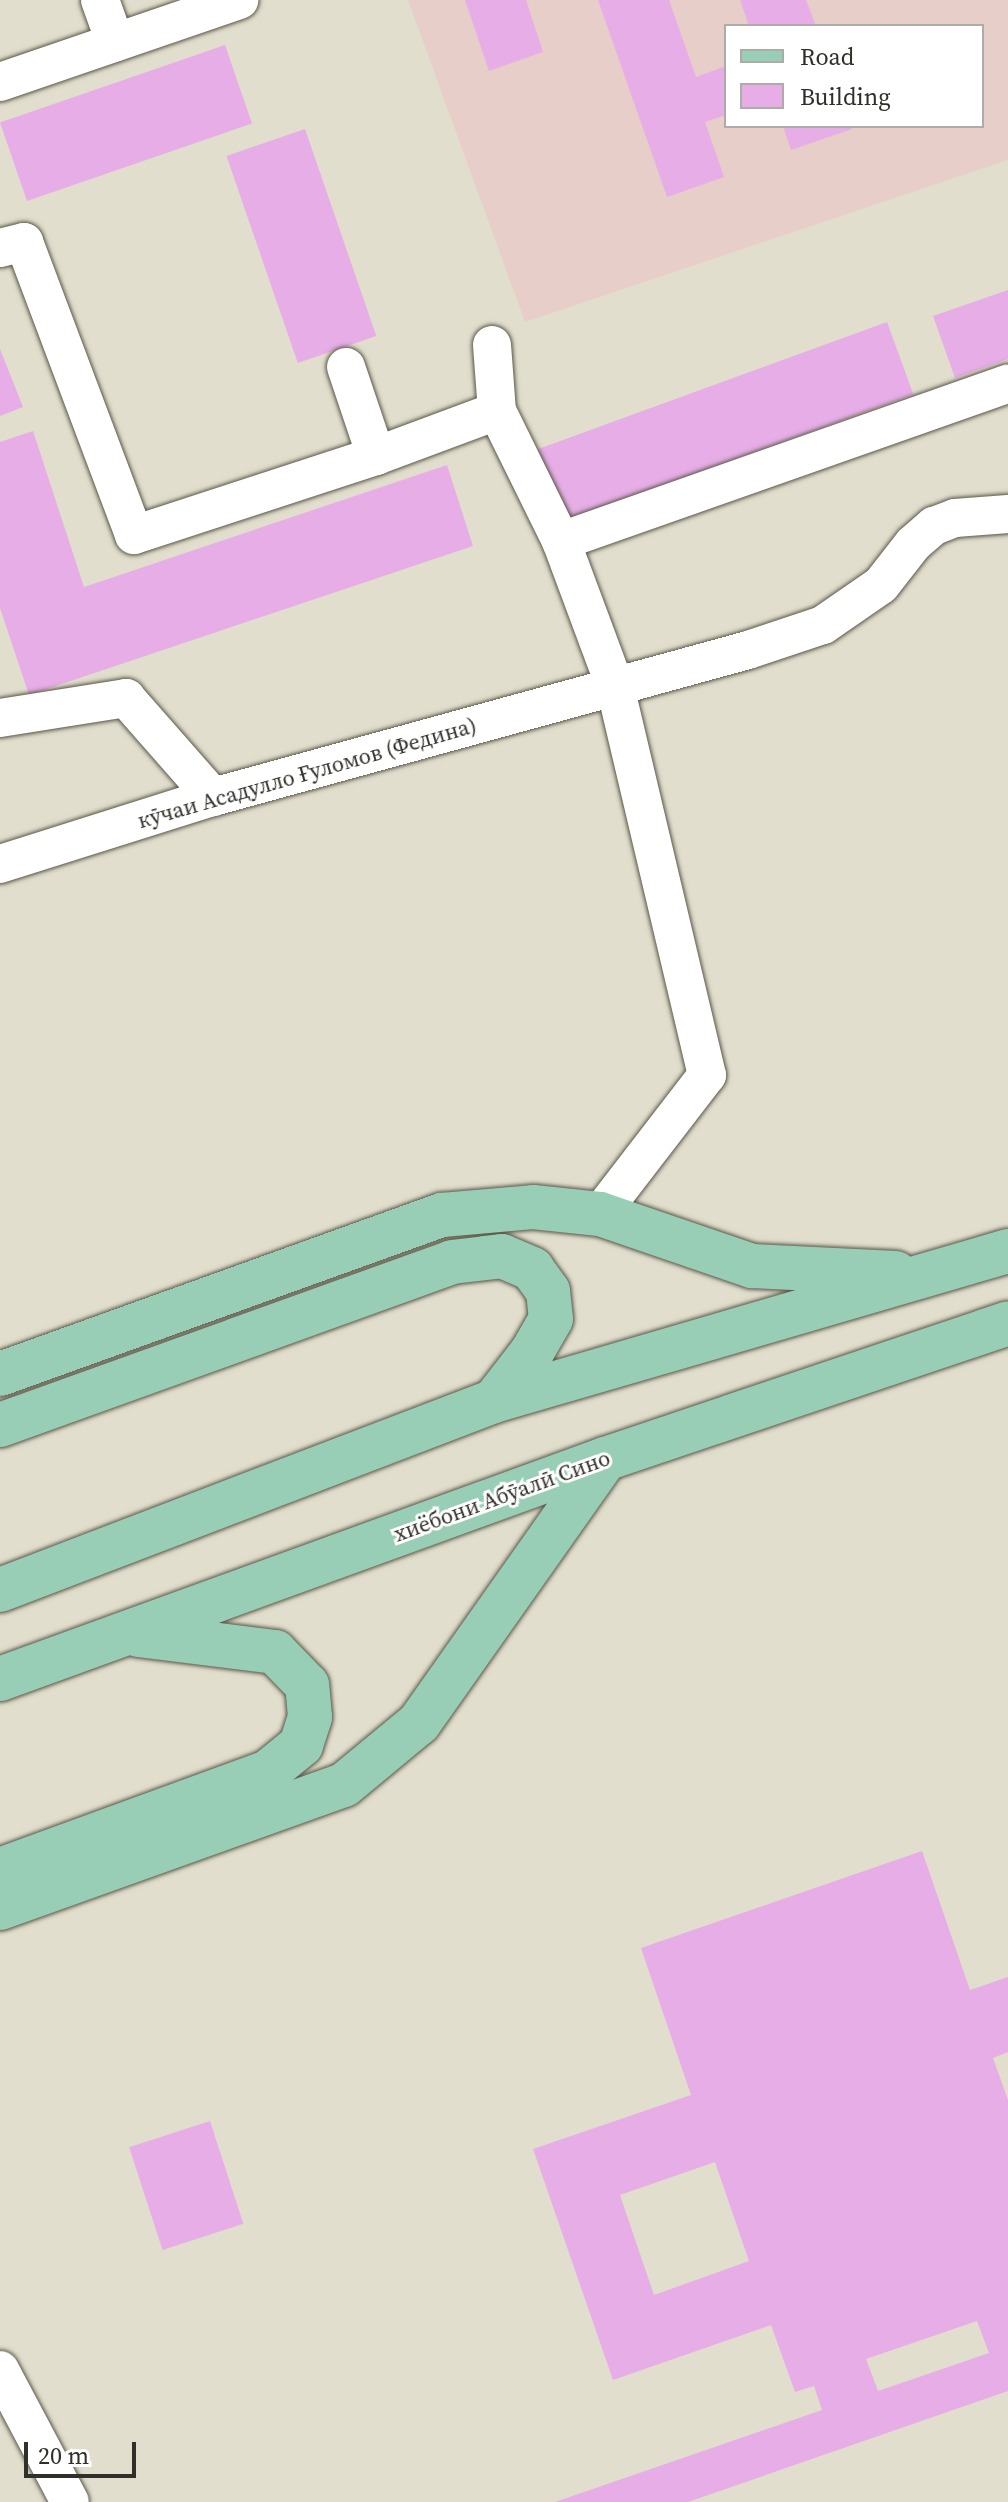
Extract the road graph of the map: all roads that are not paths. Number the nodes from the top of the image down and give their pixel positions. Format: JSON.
{"nodes":[{"id":1,"x":100,"y":0,"type":"edge"},
{"id":2,"x":239,"y":0,"type":"edge"},
{"id":3,"x":115,"y":42,"type":"junction"},
{"id":4,"x":0,"y":82,"type":"edge"},
{"id":5,"x":0,"y":248,"type":"edge"},
{"id":6,"x":492,"y":345,"type":"dead end"},
{"id":7,"x":346,"y":367,"type":"dead end"},
{"id":8,"x":1008,"y":384,"type":"edge"},
{"id":9,"x":497,"y":411,"type":"junction"},
{"id":10,"x":376,"y":456,"type":"junction"},
{"id":11,"x":1008,"y":514,"type":"edge"},
{"id":12,"x":561,"y":541,"type":"junction"},
{"id":13,"x":615,"y":686,"type":"junction"},
{"id":14,"x":0,"y":718,"type":"edge"},
{"id":15,"x":213,"y":797,"type":"junction"},
{"id":16,"x":0,"y":864,"type":"edge"},
{"id":17,"x":600,"y":1214,"type":"junction"},
{"id":18,"x":1008,"y":1251,"type":"edge"},
{"id":19,"x":930,"y":1275,"type":"junction"},
{"id":20,"x":1008,"y":1323,"type":"edge"},
{"id":21,"x":0,"y":1374,"type":"edge"},
{"id":22,"x":494,"y":1401,"type":"junction"},
{"id":23,"x":0,"y":1425,"type":"edge"},
{"id":24,"x":605,"y":1459,"type":"junction"},
{"id":25,"x":0,"y":1590,"type":"edge"},
{"id":26,"x":123,"y":1634,"type":"junction"},
{"id":27,"x":0,"y":1679,"type":"edge"},
{"id":28,"x":0,"y":1870,"type":"edge"},
{"id":29,"x":0,"y":1908,"type":"edge"},
{"id":30,"x":0,"y":2370,"type":"edge"},
{"id":31,"x":70,"y":2502,"type":"edge"}],
"edges":[{"from":1,"to":3,"type":"street"},
{"from":2,"to":3,"type":"street"},
{"from":3,"to":4,"type":"street"},
{"from":5,"to":10,"type":"street"},
{"from":6,"to":9,"type":"street"},
{"from":7,"to":10,"type":"street"},
{"from":8,"to":12,"type":"street"},
{"from":9,"to":10,"type":"street"},
{"from":9,"to":12,"type":"street"},
{"from":11,"to":13,"type":"street","name":"кӯчаи Асадулло Ғуломов (Федина)"},
{"from":12,"to":13,"type":"street"},
{"from":13,"to":15,"type":"street","name":"кӯчаи Асадулло Ғуломов (Федина)"},
{"from":13,"to":17,"type":"street"},
{"from":14,"to":15,"type":"street"},
{"from":15,"to":16,"type":"street","name":"кӯчаи Асадулло Ғуломов (Федина)"},
{"from":17,"to":19,"type":"main road"},
{"from":17,"to":21,"type":"main road"},
{"from":18,"to":19,"type":"main road"},
{"from":19,"to":22,"type":"main road"},
{"from":20,"to":24,"type":"main road","name":"хиёбони Абӯалӣ Сино"},
{"from":22,"to":23,"type":"main road"},
{"from":22,"to":25,"type":"main road"},
{"from":24,"to":26,"type":"main road","name":"хиёбони Абӯалӣ Сино"},
{"from":24,"to":29,"type":"main road"},
{"from":26,"to":27,"type":"main road","name":"хиёбони Абӯалӣ Сино"},
{"from":26,"to":28,"type":"main road"},
{"from":30,"to":31,"type":"street"}]}
